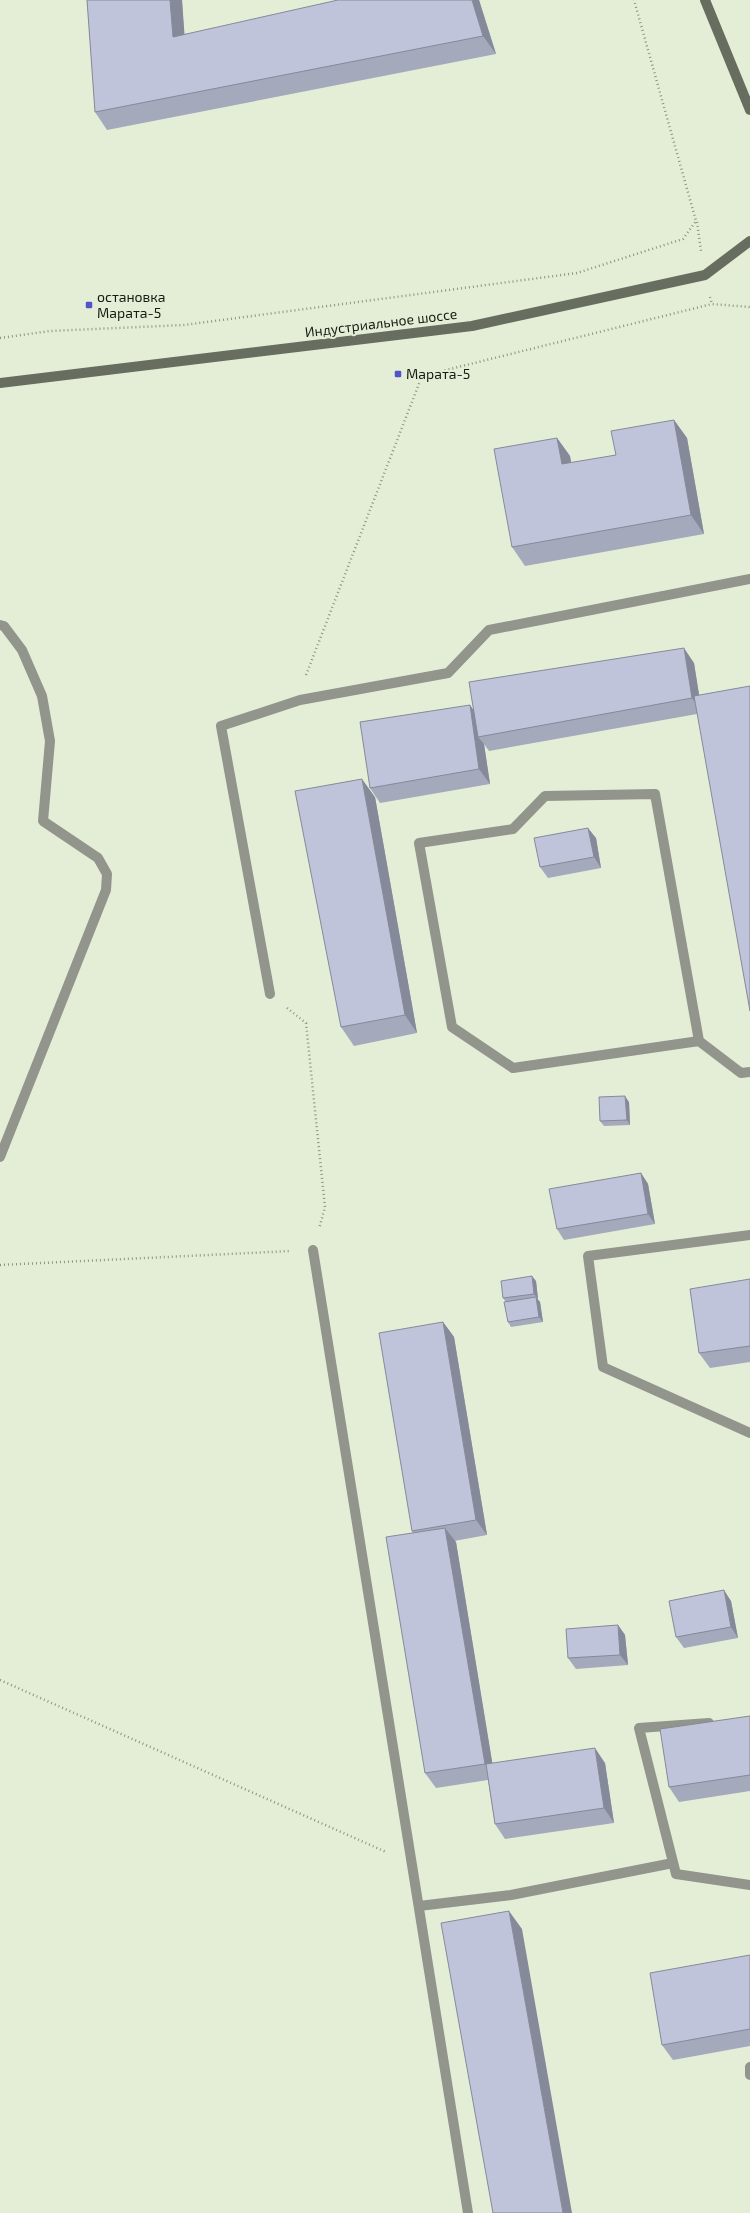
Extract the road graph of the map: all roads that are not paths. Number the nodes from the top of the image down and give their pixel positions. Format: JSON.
{"nodes":[{"id":1,"x":705,"y":0,"type":"edge"},
{"id":2,"x":750,"y":110,"type":"edge"},
{"id":3,"x":750,"y":241,"type":"edge"},
{"id":4,"x":0,"y":383,"type":"edge"},
{"id":5,"x":750,"y":579,"type":"edge"},
{"id":6,"x":0,"y":625,"type":"edge"},
{"id":7,"x":270,"y":994,"type":"road end"},
{"id":8,"x":700,"y":1041,"type":"junction"},
{"id":9,"x":750,"y":1072,"type":"edge"},
{"id":10,"x":0,"y":1156,"type":"edge"},
{"id":11,"x":750,"y":1235,"type":"edge"},
{"id":12,"x":312,"y":1250,"type":"road end"},
{"id":13,"x":750,"y":1433,"type":"edge"},
{"id":14,"x":718,"y":1723,"type":"edge"},
{"id":15,"x":673,"y":1863,"type":"junction"},
{"id":16,"x":750,"y":1885,"type":"edge"},
{"id":17,"x":419,"y":1906,"type":"junction"},
{"id":18,"x":750,"y":2067,"type":"edge"},
{"id":19,"x":750,"y":2075,"type":"edge"},
{"id":20,"x":468,"y":2213,"type":"edge"}],
"edges":[{"from":1,"to":2,"type":"main road"},
{"from":3,"to":4,"type":"main road","name":"Индустриальное шоссе"},
{"from":5,"to":7,"type":"lane"},
{"from":6,"to":10,"type":"lane"},
{"from":8,"to":8,"type":"lane"},
{"from":8,"to":9,"type":"lane"},
{"from":11,"to":13,"type":"lane"},
{"from":12,"to":17,"type":"lane"},
{"from":14,"to":15,"type":"lane"},
{"from":15,"to":16,"type":"lane"},
{"from":15,"to":17,"type":"lane"},
{"from":17,"to":20,"type":"lane"},
{"from":18,"to":19,"type":"lane"}]}
